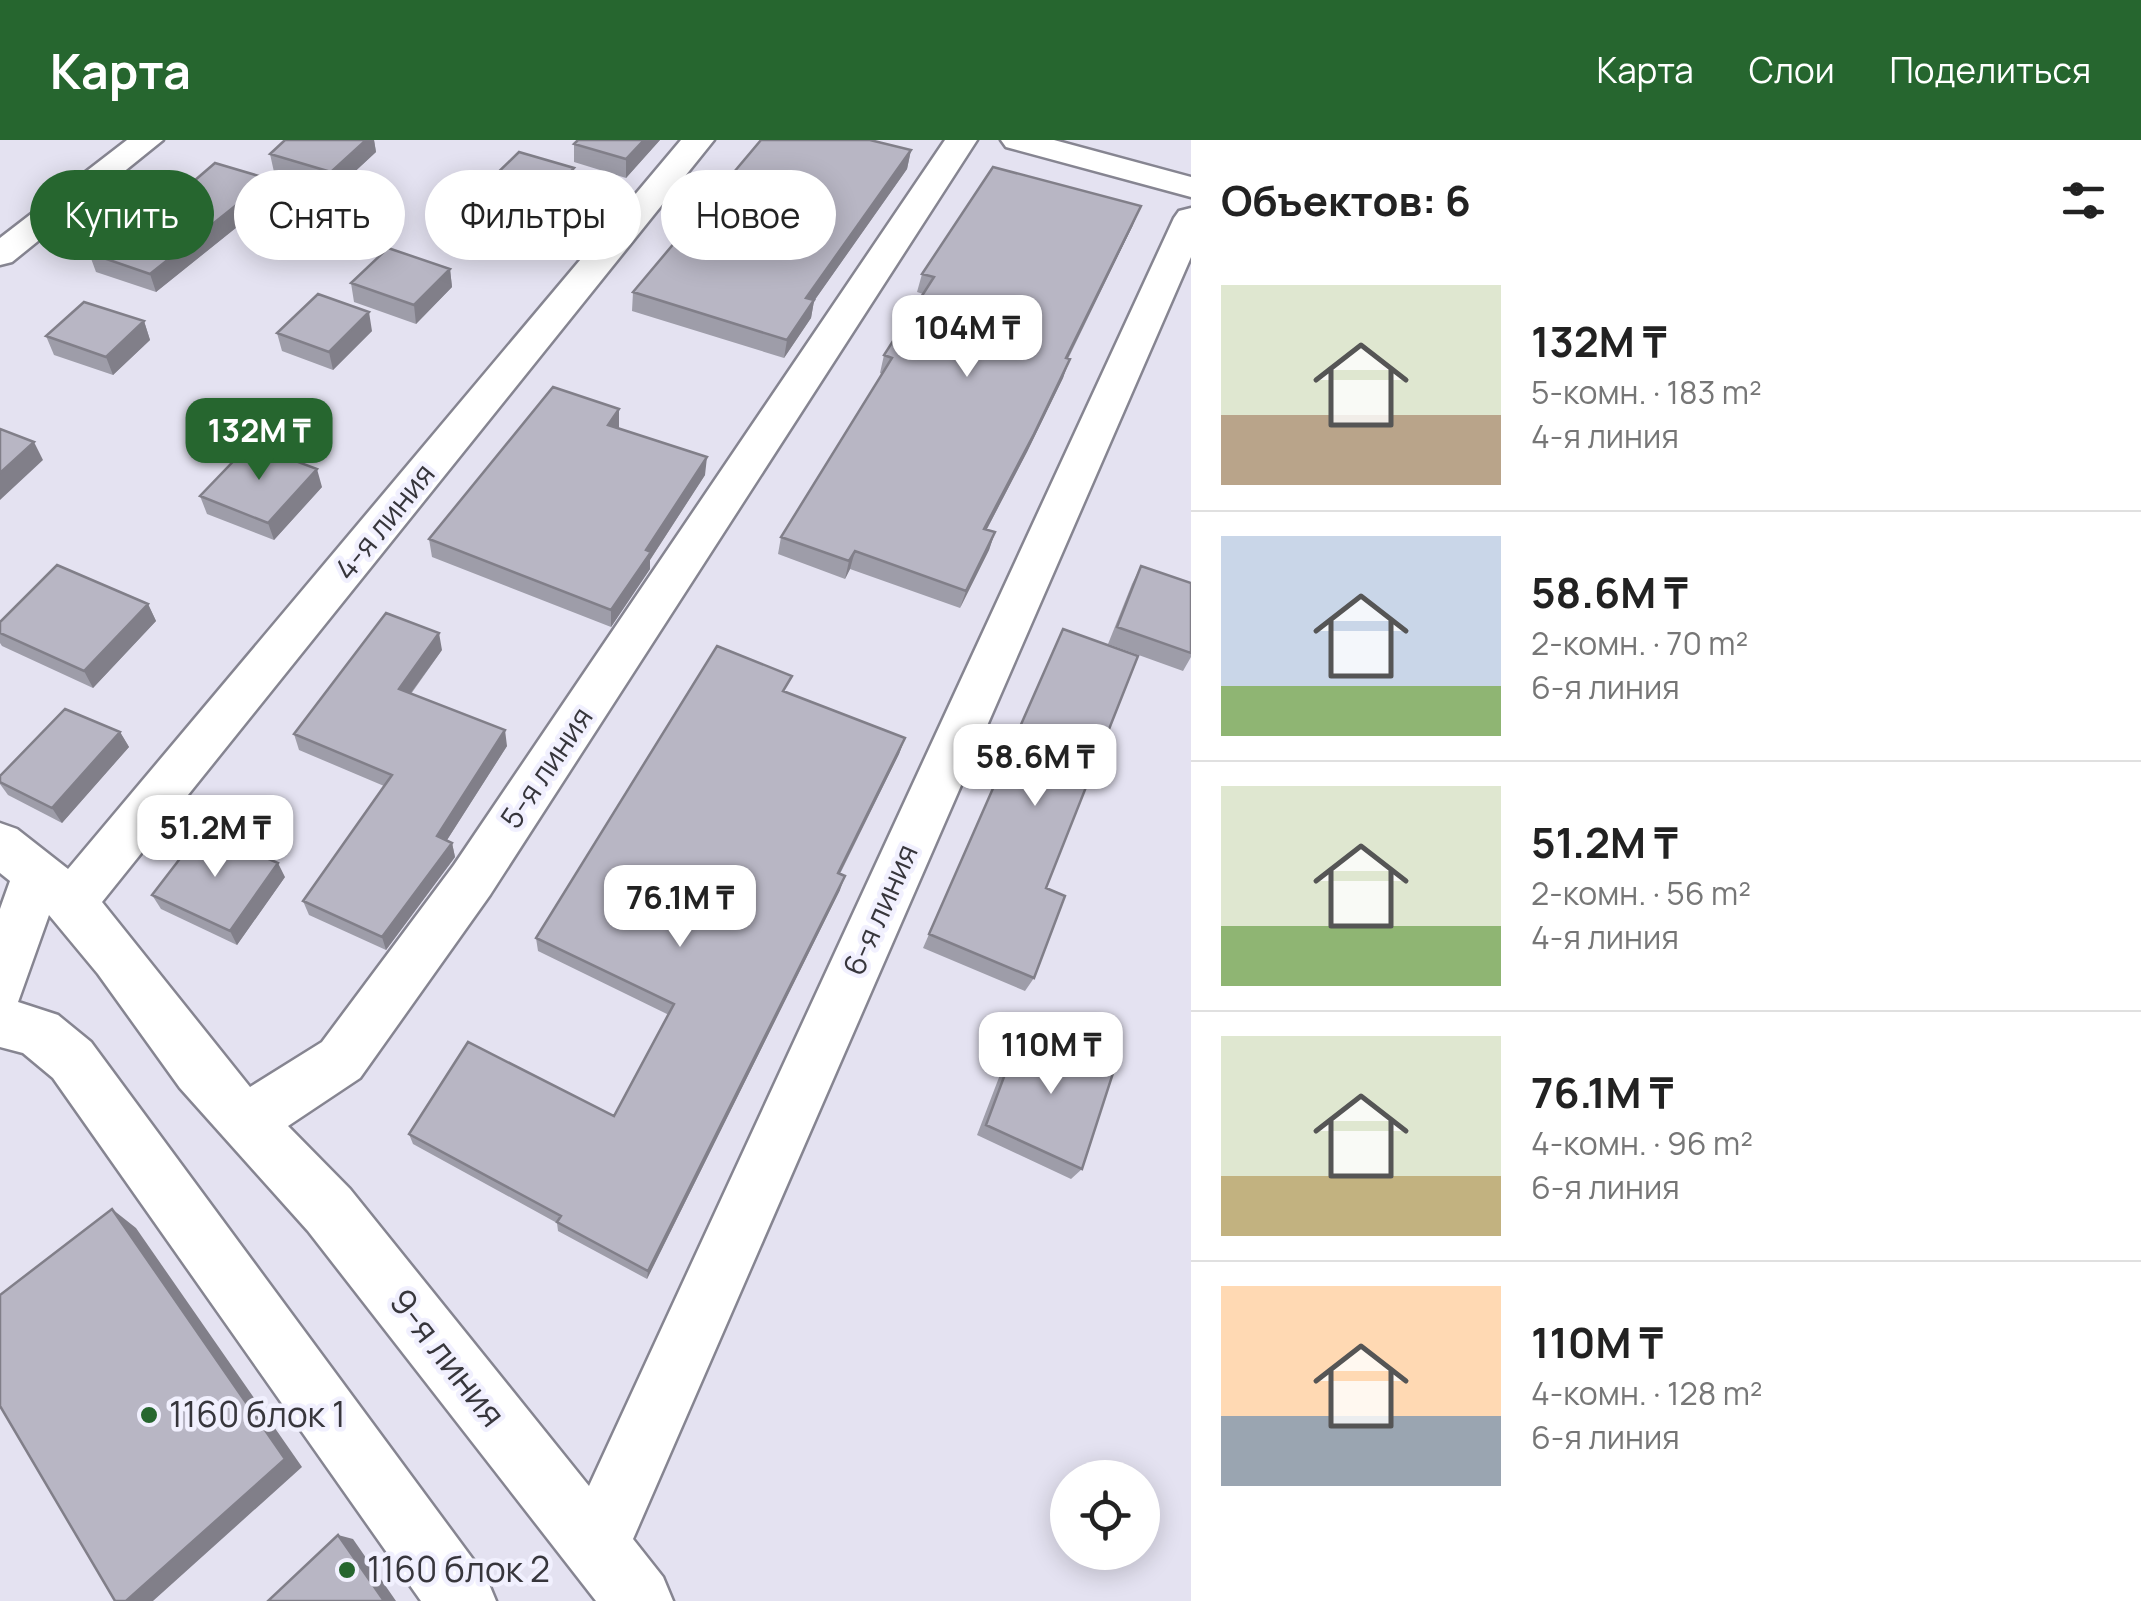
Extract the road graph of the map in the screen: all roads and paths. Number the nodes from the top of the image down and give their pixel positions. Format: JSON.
{"nodes":[{"id":1,"x":147,"y":140,"type":"edge"},
{"id":2,"x":698,"y":140,"type":"edge"},
{"id":3,"x":961,"y":140,"type":"edge"},
{"id":4,"x":1017,"y":140,"type":"edge"},
{"id":5,"x":1191,"y":187,"type":"edge"},
{"id":6,"x":1191,"y":218,"type":"edge"},
{"id":7,"x":0,"y":256,"type":"edge"},
{"id":8,"x":36,"y":874,"type":"edge"},
{"id":9,"x":0,"y":986,"type":"edge"},
{"id":10,"x":0,"y":1022,"type":"edge"},
{"id":11,"x":246,"y":1122,"type":"junction"},
{"id":12,"x":594,"y":1548,"type":"junction"},
{"id":13,"x":462,"y":1601,"type":"edge"},
{"id":14,"x":639,"y":1601,"type":"edge"}],
"edges":[{"from":1,"to":7,"type":"street"},
{"from":2,"to":8,"type":"street","name":"4-я линия"},
{"from":3,"to":11,"type":"street","name":"5-я линия"},
{"from":4,"to":5,"type":"street"},
{"from":6,"to":12,"type":"street","name":"6-я линия"},
{"from":8,"to":9,"type":"street"},
{"from":8,"to":11,"type":"street"},
{"from":10,"to":13,"type":"street"},
{"from":11,"to":12,"type":"street","name":"9-я линия"},
{"from":12,"to":14,"type":"street","name":"9-я линия"}]}
